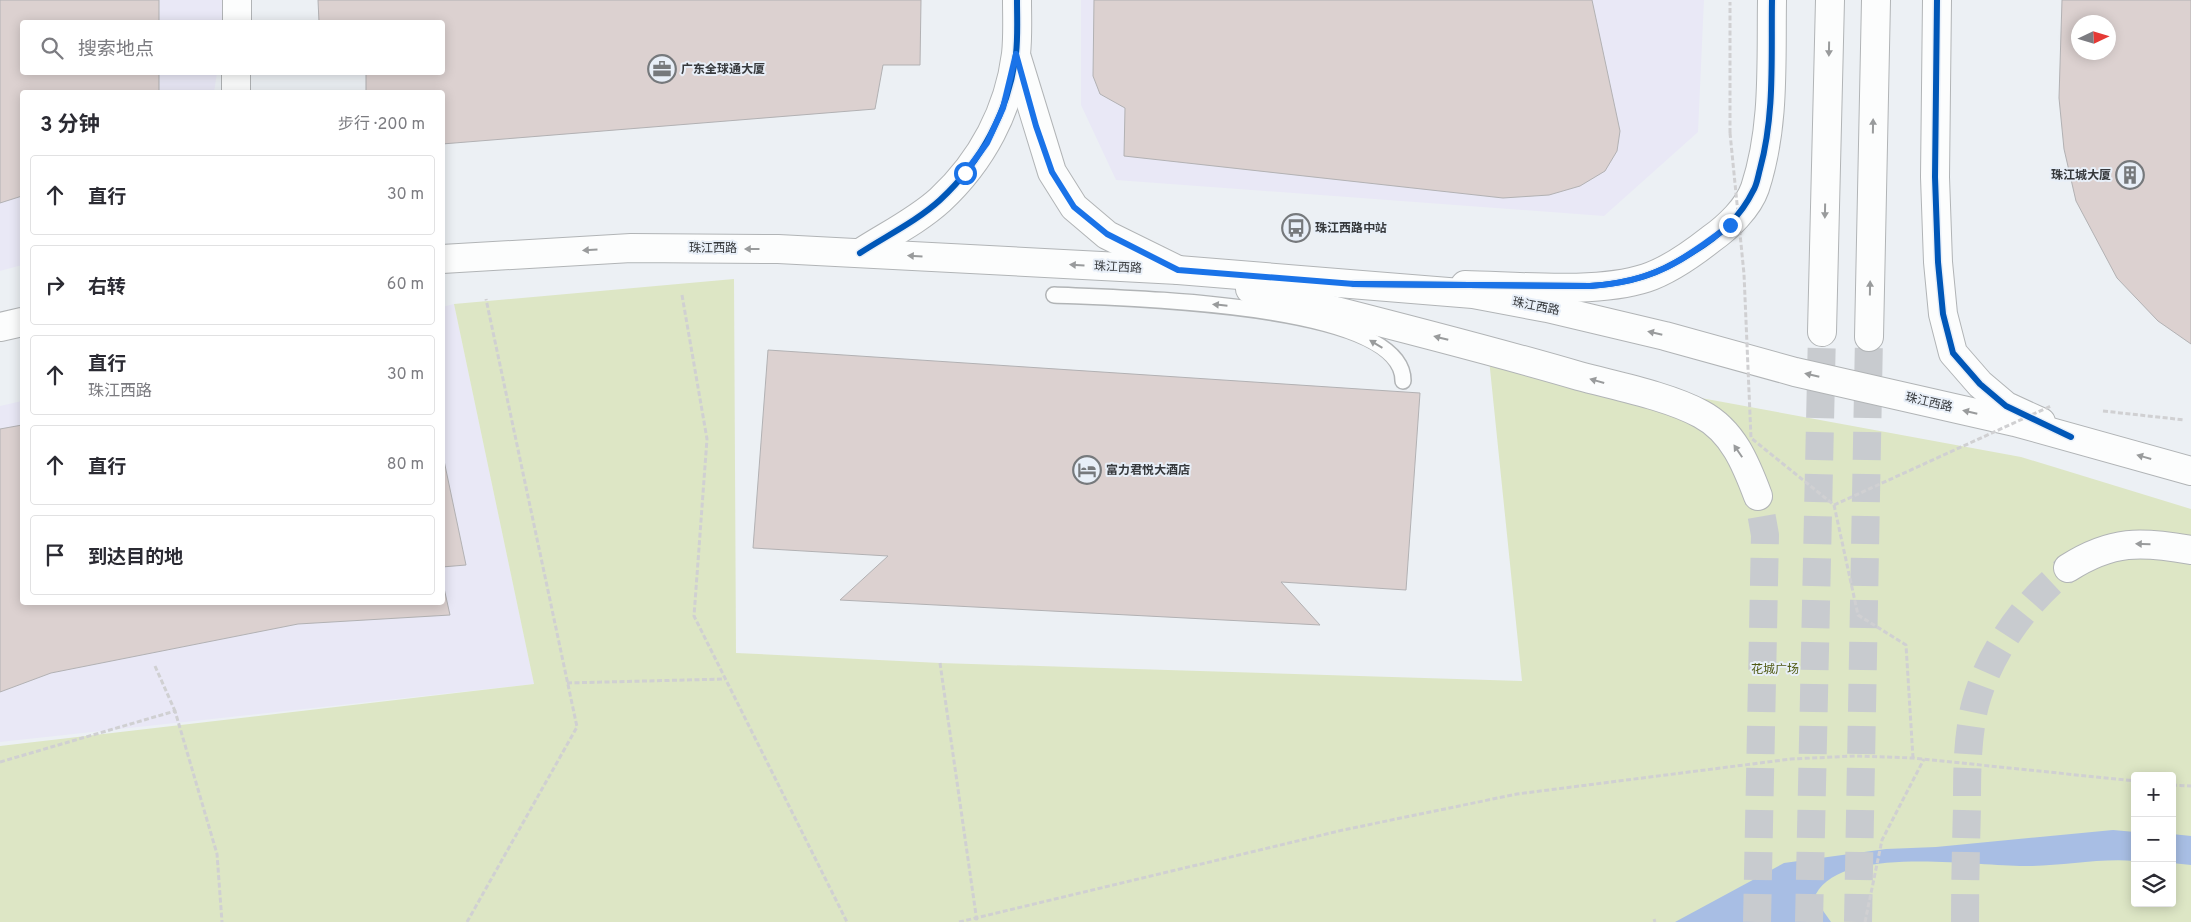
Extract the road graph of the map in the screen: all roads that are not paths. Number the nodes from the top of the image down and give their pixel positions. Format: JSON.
{"nodes":[{"id":1,"x":237,"y":0,"type":"edge"},
{"id":2,"x":1017,"y":0,"type":"edge"},
{"id":3,"x":1772,"y":0,"type":"edge"},
{"id":4,"x":1830,"y":0,"type":"edge"},
{"id":5,"x":1876,"y":0,"type":"edge"},
{"id":6,"x":1937,"y":0,"type":"edge"},
{"id":7,"x":237,"y":20,"type":"edge"},
{"id":8,"x":1016,"y":54,"type":"junction"},
{"id":9,"x":236,"y":75,"type":"edge"},
{"id":10,"x":236,"y":90,"type":"edge"},
{"id":11,"x":860,"y":253,"type":"junction"},
{"id":12,"x":445,"y":259,"type":"edge"},
{"id":13,"x":1178,"y":270,"type":"junction"},
{"id":14,"x":1354,"y":284,"type":"junction"},
{"id":15,"x":1054,"y":295,"type":"dead end"},
{"id":16,"x":20,"y":322,"type":"edge"},
{"id":17,"x":0,"y":327,"type":"edge"},
{"id":18,"x":1822,"y":332,"type":"tunnel mouth"},
{"id":19,"x":1869,"y":337,"type":"tunnel mouth"},
{"id":20,"x":1403,"y":382,"type":"dead end"},
{"id":21,"x":2071,"y":437,"type":"junction"},
{"id":22,"x":2191,"y":471,"type":"edge"},
{"id":23,"x":1758,"y":496,"type":"tunnel mouth"},
{"id":24,"x":2191,"y":550,"type":"edge"},
{"id":25,"x":2068,"y":568,"type":"tunnel mouth"}],
"edges":[{"from":1,"to":7,"type":"main road"},
{"from":2,"to":8,"type":"main road"},
{"from":3,"to":14,"type":"main road"},
{"from":4,"to":18,"type":"main road","one_way":true},
{"from":19,"to":5,"type":"main road","one_way":true},
{"from":6,"to":21,"type":"main road"},
{"from":8,"to":11,"type":"main road"},
{"from":8,"to":13,"type":"main road"},
{"from":9,"to":10,"type":"main road"},
{"from":11,"to":12,"type":"main road","name":"珠江西路","one_way":true},
{"from":13,"to":11,"type":"main road","name":"珠江西路","one_way":true},
{"from":13,"to":14,"type":"main road","name":"珠江西路"},
{"from":23,"to":13,"type":"main road","one_way":true},
{"from":21,"to":14,"type":"main road","name":"珠江西路","one_way":true},
{"from":20,"to":15,"type":"lane","one_way":true},
{"from":16,"to":17,"type":"main road"},
{"from":22,"to":21,"type":"main road","name":"珠江西路","one_way":true},
{"from":24,"to":25,"type":"main road","one_way":true}]}
